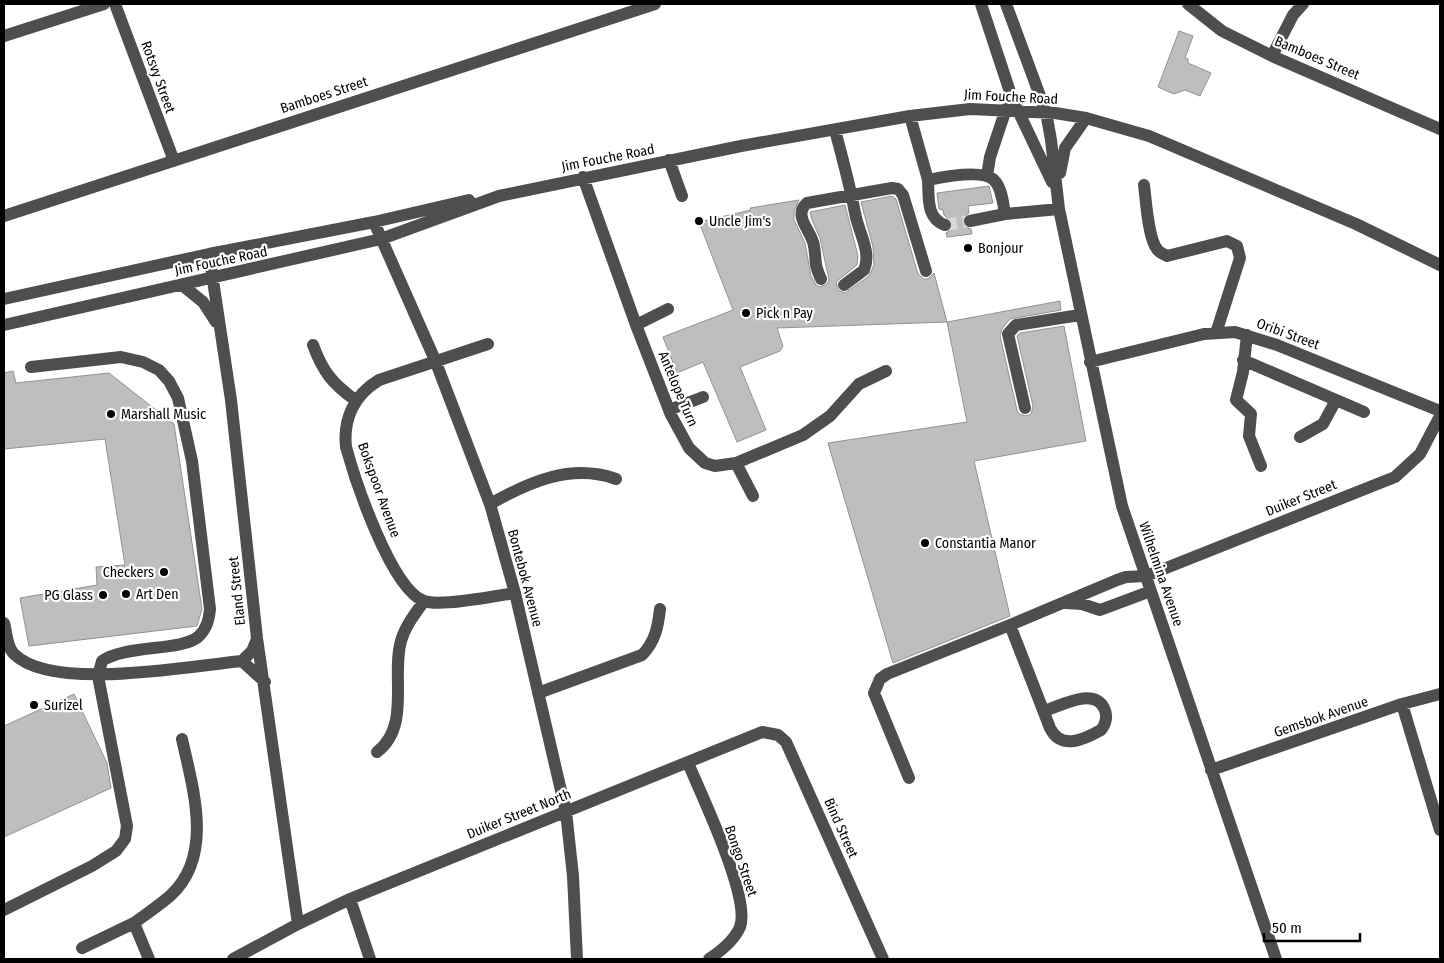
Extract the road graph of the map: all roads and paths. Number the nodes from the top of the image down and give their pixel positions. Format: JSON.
{"nodes":[{"id":1,"x":104,"y":4,"type":"edge"},
{"id":2,"x":115,"y":4,"type":"edge"},
{"id":3,"x":654,"y":4,"type":"edge"},
{"id":4,"x":981,"y":4,"type":"edge"},
{"id":5,"x":1006,"y":4,"type":"edge"},
{"id":6,"x":1188,"y":4,"type":"edge"},
{"id":7,"x":1303,"y":4,"type":"edge"},
{"id":8,"x":4,"y":36,"type":"edge"},
{"id":9,"x":1272,"y":56,"type":"junction"},
{"id":10,"x":1011,"y":110,"type":"junction"},
{"id":11,"x":1046,"y":112,"type":"junction"},
{"id":12,"x":910,"y":116,"type":"junction"},
{"id":13,"x":1086,"y":118,"type":"junction"},
{"id":14,"x":1440,"y":129,"type":"edge"},
{"id":15,"x":834,"y":130,"type":"junction"},
{"id":16,"x":669,"y":160,"type":"junction"},
{"id":17,"x":174,"y":161,"type":"junction"},
{"id":18,"x":987,"y":176,"type":"junction"},
{"id":19,"x":583,"y":178,"type":"junction"},
{"id":20,"x":928,"y":180,"type":"junction"},
{"id":21,"x":1144,"y":185,"type":"dead end"},
{"id":22,"x":499,"y":196,"type":"junction"},
{"id":23,"x":682,"y":196,"type":"dead end"},
{"id":24,"x":852,"y":196,"type":"junction"},
{"id":25,"x":1057,"y":198,"type":"junction"},
{"id":26,"x":1005,"y":214,"type":"junction"},
{"id":27,"x":4,"y":216,"type":"edge"},
{"id":28,"x":970,"y":221,"type":"tunnel mouth"},
{"id":29,"x":374,"y":222,"type":"junction"},
{"id":30,"x":945,"y":224,"type":"dead end"},
{"id":31,"x":381,"y":239,"type":"junction"},
{"id":32,"x":209,"y":254,"type":"junction"},
{"id":33,"x":1440,"y":265,"type":"edge"},
{"id":34,"x":926,"y":271,"type":"dead end"},
{"id":35,"x":212,"y":278,"type":"junction"},
{"id":36,"x":822,"y":279,"type":"dead end"},
{"id":37,"x":182,"y":285,"type":"junction"},
{"id":38,"x":844,"y":285,"type":"dead end"},
{"id":39,"x":4,"y":299,"type":"edge"},
{"id":40,"x":668,"y":310,"type":"dead end"},
{"id":41,"x":1080,"y":316,"type":"junction"},
{"id":42,"x":4,"y":325,"type":"edge"},
{"id":43,"x":636,"y":325,"type":"junction"},
{"id":44,"x":220,"y":330,"type":"junction"},
{"id":45,"x":1216,"y":333,"type":"junction"},
{"id":46,"x":1247,"y":335,"type":"junction"},
{"id":47,"x":488,"y":344,"type":"dead end"},
{"id":48,"x":313,"y":345,"type":"dead end"},
{"id":49,"x":435,"y":360,"type":"junction"},
{"id":50,"x":1244,"y":360,"type":"junction"},
{"id":51,"x":1090,"y":362,"type":"junction"},
{"id":52,"x":31,"y":367,"type":"dead end"},
{"id":53,"x":886,"y":371,"type":"dead end"},
{"id":54,"x":703,"y":397,"type":"dead end"},
{"id":55,"x":355,"y":400,"type":"junction"},
{"id":56,"x":1336,"y":400,"type":"junction"},
{"id":57,"x":1025,"y":408,"type":"dead end"},
{"id":58,"x":669,"y":410,"type":"junction"},
{"id":59,"x":1440,"y":411,"type":"edge"},
{"id":60,"x":1364,"y":412,"type":"dead end"},
{"id":61,"x":1440,"y":416,"type":"edge"},
{"id":62,"x":1300,"y":437,"type":"dead end"},
{"id":63,"x":736,"y":463,"type":"junction"},
{"id":64,"x":1261,"y":466,"type":"dead end"},
{"id":65,"x":616,"y":479,"type":"dead end"},
{"id":66,"x":754,"y":496,"type":"dead end"},
{"id":67,"x":490,"y":504,"type":"junction"},
{"id":68,"x":1146,"y":576,"type":"junction"},
{"id":69,"x":1151,"y":591,"type":"junction"},
{"id":70,"x":515,"y":593,"type":"junction"},
{"id":71,"x":424,"y":601,"type":"junction"},
{"id":72,"x":1063,"y":603,"type":"junction"},
{"id":73,"x":660,"y":609,"type":"dead end"},
{"id":74,"x":4,"y":618,"type":"edge"},
{"id":75,"x":4,"y":622,"type":"edge"},
{"id":76,"x":1010,"y":625,"type":"junction"},
{"id":77,"x":257,"y":638,"type":"junction"},
{"id":78,"x":242,"y":661,"type":"junction"},
{"id":79,"x":98,"y":676,"type":"junction"},
{"id":80,"x":265,"y":682,"type":"junction"},
{"id":81,"x":538,"y":693,"type":"junction"},
{"id":82,"x":1440,"y":694,"type":"edge"},
{"id":83,"x":1402,"y":704,"type":"junction"},
{"id":84,"x":1044,"y":712,"type":"junction"},
{"id":85,"x":752,"y":735,"type":"joint"},
{"id":86,"x":182,"y":739,"type":"dead end"},
{"id":87,"x":377,"y":752,"type":"dead end"},
{"id":88,"x":688,"y":763,"type":"junction"},
{"id":89,"x":1211,"y":770,"type":"junction"},
{"id":90,"x":909,"y":778,"type":"dead end"},
{"id":91,"x":566,"y":812,"type":"junction"},
{"id":92,"x":1440,"y":830,"type":"edge"},
{"id":93,"x":350,"y":899,"type":"junction"},
{"id":94,"x":4,"y":910,"type":"edge"},
{"id":95,"x":134,"y":923,"type":"junction"},
{"id":96,"x":298,"y":924,"type":"junction"},
{"id":97,"x":82,"y":948,"type":"dead end"},
{"id":98,"x":149,"y":959,"type":"edge"},
{"id":99,"x":233,"y":959,"type":"edge"},
{"id":100,"x":370,"y":959,"type":"edge"},
{"id":101,"x":577,"y":959,"type":"edge"},
{"id":102,"x":708,"y":959,"type":"edge"},
{"id":103,"x":883,"y":959,"type":"edge"},
{"id":104,"x":1276,"y":959,"type":"edge"}],
"edges":[{"from":1,"to":8,"type":"street"},
{"from":2,"to":17,"type":"street","name":"Rotsvy Street"},
{"from":3,"to":17,"type":"street","name":"Bamboes Street"},
{"from":4,"to":10,"type":"street","name":"Wilhelmina Avenue"},
{"from":5,"to":11,"type":"street","name":"Wilhelmina Avenue"},
{"from":6,"to":9,"type":"street","name":"Bamboes Street"},
{"from":7,"to":9,"type":"street"},
{"from":9,"to":14,"type":"street","name":"Bamboes Street"},
{"from":10,"to":11,"type":"street","name":"Jim Fouche Road"},
{"from":10,"to":12,"type":"street","name":"Jim Fouche Road"},
{"from":10,"to":18,"type":"street"},
{"from":10,"to":25,"type":"street","name":"Wilhelmina Avenue"},
{"from":11,"to":13,"type":"street","name":"Jim Fouche Road"},
{"from":11,"to":25,"type":"street","name":"Wilhelmina Avenue"},
{"from":12,"to":15,"type":"street","name":"Jim Fouche Road"},
{"from":12,"to":20,"type":"street"},
{"from":13,"to":25,"type":"street"},
{"from":13,"to":33,"type":"street","name":"Jim Fouche Road"},
{"from":15,"to":16,"type":"street","name":"Jim Fouche Road"},
{"from":15,"to":24,"type":"street"},
{"from":16,"to":19,"type":"street","name":"Jim Fouche Road"},
{"from":16,"to":23,"type":"street"},
{"from":17,"to":27,"type":"street","name":"Bamboes Street"},
{"from":18,"to":20,"type":"street"},
{"from":18,"to":26,"type":"street"},
{"from":19,"to":22,"type":"street","name":"Jim Fouche Road"},
{"from":19,"to":43,"type":"street","name":"Antelope Turn"},
{"from":20,"to":30,"type":"street"},
{"from":21,"to":45,"type":"street"},
{"from":22,"to":29,"type":"street","name":"Jim Fouche Road"},
{"from":22,"to":31,"type":"street","name":"Jim Fouche Road"},
{"from":24,"to":34,"type":"street"},
{"from":24,"to":36,"type":"street"},
{"from":24,"to":38,"type":"street"},
{"from":25,"to":26,"type":"street"},
{"from":25,"to":41,"type":"street","name":"Wilhelmina Avenue"},
{"from":26,"to":28,"type":"street"},
{"from":29,"to":31,"type":"street","name":"Bontebok Avenue"},
{"from":29,"to":32,"type":"street","name":"Jim Fouche Road"},
{"from":31,"to":35,"type":"street","name":"Jim Fouche Road"},
{"from":31,"to":49,"type":"street","name":"Bontebok Avenue"},
{"from":32,"to":35,"type":"street","name":"Eland Street"},
{"from":32,"to":39,"type":"street","name":"Jim Fouche Road"},
{"from":35,"to":37,"type":"street","name":"Jim Fouche Road"},
{"from":35,"to":44,"type":"street","name":"Eland Street"},
{"from":37,"to":42,"type":"street","name":"Jim Fouche Road"},
{"from":37,"to":44,"type":"street"},
{"from":40,"to":43,"type":"street"},
{"from":41,"to":51,"type":"street","name":"Wilhelmina Avenue"},
{"from":41,"to":57,"type":"street"},
{"from":43,"to":58,"type":"street","name":"Antelope Turn"},
{"from":44,"to":77,"type":"street","name":"Eland Street"},
{"from":45,"to":46,"type":"street","name":"Oribi Street"},
{"from":45,"to":51,"type":"street","name":"Oribi Street"},
{"from":46,"to":50,"type":"street"},
{"from":46,"to":59,"type":"street","name":"Oribi Street"},
{"from":47,"to":49,"type":"street"},
{"from":48,"to":55,"type":"street"},
{"from":49,"to":55,"type":"street"},
{"from":49,"to":67,"type":"street","name":"Bontebok Avenue"},
{"from":50,"to":56,"type":"street"},
{"from":50,"to":64,"type":"street"},
{"from":51,"to":68,"type":"street","name":"Wilhelmina Avenue"},
{"from":52,"to":79,"type":"street"},
{"from":53,"to":63,"type":"street","name":"Antelope Turn"},
{"from":54,"to":58,"type":"street"},
{"from":55,"to":71,"type":"street","name":"Bokspoor Avenue"},
{"from":56,"to":60,"type":"street"},
{"from":56,"to":62,"type":"street"},
{"from":58,"to":63,"type":"street","name":"Antelope Turn"},
{"from":61,"to":68,"type":"street","name":"Duiker Street"},
{"from":63,"to":66,"type":"street"},
{"from":65,"to":67,"type":"street"},
{"from":67,"to":70,"type":"street","name":"Bontebok Avenue"},
{"from":68,"to":69,"type":"street","name":"Wilhelmina Avenue"},
{"from":68,"to":72,"type":"street","name":"Duiker Street"},
{"from":69,"to":72,"type":"street"},
{"from":69,"to":89,"type":"street","name":"Wilhelmina Avenue"},
{"from":70,"to":71,"type":"street"},
{"from":70,"to":81,"type":"street","name":"Bontebok Avenue"},
{"from":71,"to":87,"type":"street"},
{"from":72,"to":76,"type":"street","name":"Duiker Street"},
{"from":73,"to":81,"type":"street"},
{"from":74,"to":75,"type":"street"},
{"from":75,"to":79,"type":"street"},
{"from":76,"to":84,"type":"street"},
{"from":76,"to":90,"type":"street","name":"Duiker Street"},
{"from":77,"to":78,"type":"street"},
{"from":77,"to":80,"type":"street","name":"Eland Street"},
{"from":78,"to":79,"type":"street"},
{"from":78,"to":80,"type":"street"},
{"from":79,"to":94,"type":"street"},
{"from":80,"to":96,"type":"street","name":"Eland Street"},
{"from":81,"to":91,"type":"street","name":"Bontebok Avenue"},
{"from":82,"to":83,"type":"street","name":"Gemsbok Avenue"},
{"from":83,"to":89,"type":"street","name":"Gemsbok Avenue"},
{"from":83,"to":92,"type":"street"},
{"from":84,"to":84,"type":"street"},
{"from":85,"to":88,"type":"street","name":"Duiker Street North"},
{"from":85,"to":103,"type":"street","name":"Bind Street"},
{"from":86,"to":95,"type":"street"},
{"from":88,"to":91,"type":"street","name":"Duiker Street North"},
{"from":88,"to":102,"type":"street","name":"Bongo Street"},
{"from":89,"to":104,"type":"street","name":"Wilhelmina Avenue"},
{"from":91,"to":93,"type":"street","name":"Duiker Street North"},
{"from":91,"to":101,"type":"street","name":"Bontebok Avenue"},
{"from":93,"to":96,"type":"street","name":"Duiker Street North"},
{"from":93,"to":100,"type":"street"},
{"from":95,"to":97,"type":"street"},
{"from":95,"to":98,"type":"street"},
{"from":96,"to":99,"type":"street","name":"Duiker Street North"}]}
